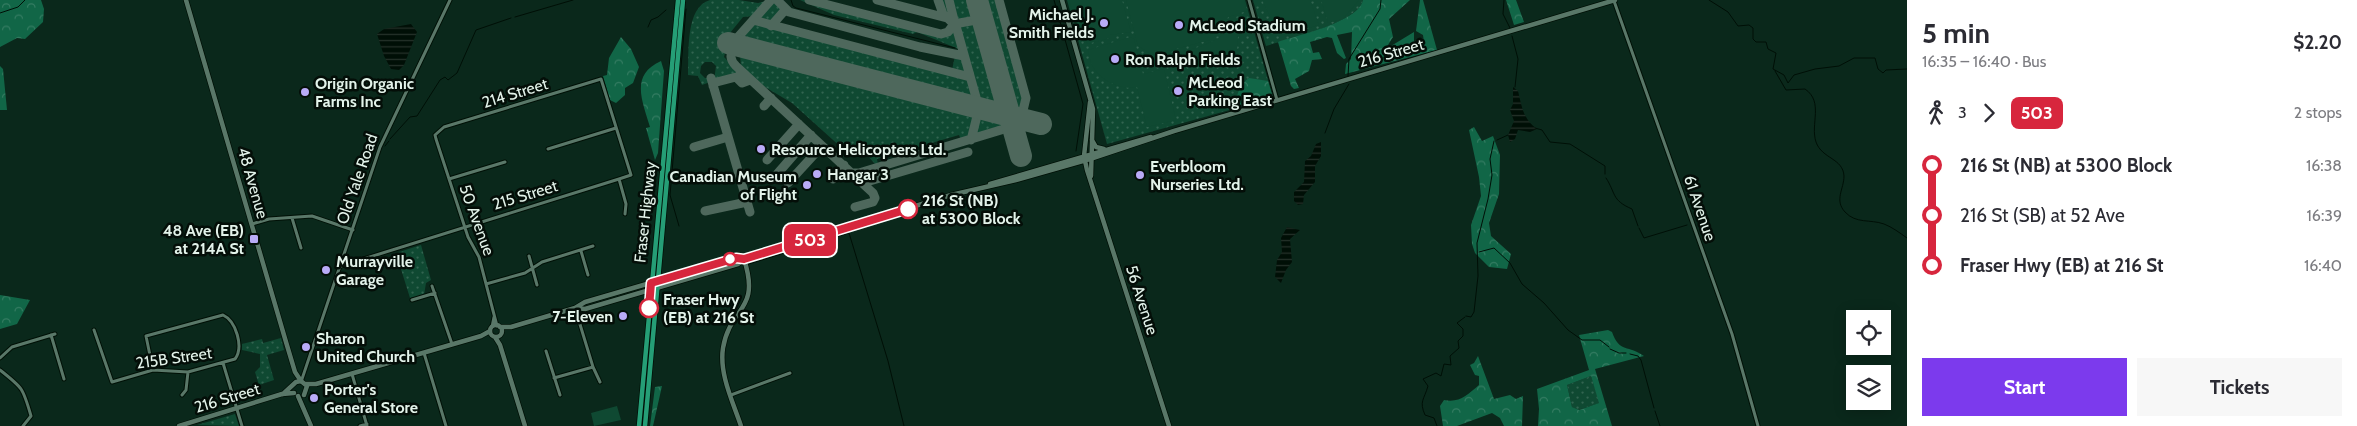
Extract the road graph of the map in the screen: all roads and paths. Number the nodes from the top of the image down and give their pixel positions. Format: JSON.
{"nodes":[{"id":1,"x":186,"y":0,"type":"edge"},
{"id":2,"x":450,"y":0,"type":"edge"},
{"id":3,"x":678,"y":0,"type":"edge"},
{"id":4,"x":683,"y":0,"type":"edge"},
{"id":5,"x":1062,"y":0,"type":"edge"},
{"id":6,"x":1249,"y":0,"type":"edge"},
{"id":7,"x":1615,"y":0,"type":"edge"},
{"id":8,"x":1277,"y":100,"type":"junction"},
{"id":9,"x":1090,"y":102,"type":"junction"},
{"id":10,"x":616,"y":128,"type":"junction"},
{"id":11,"x":1174,"y":131,"type":"junction"},
{"id":12,"x":436,"y":132,"type":"joint"},
{"id":13,"x":1092,"y":136,"type":"junction"},
{"id":14,"x":1110,"y":148,"type":"junction"},
{"id":15,"x":548,"y":149,"type":"dead end"},
{"id":16,"x":1087,"y":157,"type":"junction"},
{"id":17,"x":505,"y":162,"type":"dead end"},
{"id":18,"x":619,"y":179,"type":"junction"},
{"id":19,"x":449,"y":180,"type":"junction"},
{"id":20,"x":625,"y":214,"type":"dead end"},
{"id":21,"x":292,"y":218,"type":"junction"},
{"id":22,"x":252,"y":224,"type":"junction"},
{"id":23,"x":465,"y":227,"type":"junction"},
{"id":24,"x":353,"y":230,"type":"junction"},
{"id":25,"x":593,"y":246,"type":"dead end"},
{"id":26,"x":301,"y":248,"type":"dead end"},
{"id":27,"x":581,"y":251,"type":"junction"},
{"id":28,"x":528,"y":256,"type":"dead end"},
{"id":29,"x":744,"y":259,"type":"junction"},
{"id":30,"x":341,"y":266,"type":"junction"},
{"id":31,"x":532,"y":268,"type":"junction"},
{"id":32,"x":588,"y":275,"type":"dead end"},
{"id":33,"x":660,"y":280,"type":"junction"},
{"id":34,"x":651,"y":283,"type":"junction"},
{"id":35,"x":486,"y":284,"type":"junction"},
{"id":36,"x":537,"y":285,"type":"dead end"},
{"id":37,"x":432,"y":286,"type":"dead end"},
{"id":38,"x":659,"y":287,"type":"junction"},
{"id":39,"x":650,"y":290,"type":"junction"},
{"id":40,"x":435,"y":293,"type":"junction"},
{"id":41,"x":412,"y":300,"type":"dead end"},
{"id":42,"x":575,"y":308,"type":"junction"},
{"id":43,"x":494,"y":316,"type":"junction"},
{"id":44,"x":499,"y":327,"type":"junction"},
{"id":45,"x":511,"y":327,"type":"junction"},
{"id":46,"x":94,"y":330,"type":"dead end"},
{"id":47,"x":495,"y":333,"type":"junction"},
{"id":48,"x":452,"y":344,"type":"junction"},
{"id":49,"x":546,"y":351,"type":"dead end"},
{"id":50,"x":424,"y":352,"type":"junction"},
{"id":51,"x":0,"y":358,"type":"edge"},
{"id":52,"x":223,"y":363,"type":"junction"},
{"id":53,"x":593,"y":367,"type":"junction"},
{"id":54,"x":0,"y":370,"type":"edge"},
{"id":55,"x":153,"y":370,"type":"junction"},
{"id":56,"x":188,"y":372,"type":"junction"},
{"id":57,"x":790,"y":373,"type":"dead end"},
{"id":58,"x":352,"y":374,"type":"junction"},
{"id":59,"x":554,"y":378,"type":"junction"},
{"id":60,"x":64,"y":379,"type":"dead end"},
{"id":61,"x":600,"y":382,"type":"dead end"},
{"id":62,"x":303,"y":384,"type":"junction"},
{"id":63,"x":297,"y":393,"type":"junction"},
{"id":64,"x":182,"y":395,"type":"dead end"},
{"id":65,"x":560,"y":395,"type":"dead end"},
{"id":66,"x":731,"y":395,"type":"junction"},
{"id":67,"x":236,"y":408,"type":"junction"},
{"id":68,"x":367,"y":425,"type":"edge"},
{"id":69,"x":23,"y":426,"type":"edge"},
{"id":70,"x":179,"y":426,"type":"edge"},
{"id":71,"x":242,"y":426,"type":"edge"},
{"id":72,"x":311,"y":426,"type":"edge"},
{"id":73,"x":360,"y":426,"type":"edge"},
{"id":74,"x":446,"y":426,"type":"edge"},
{"id":75,"x":524,"y":426,"type":"edge"},
{"id":76,"x":639,"y":426,"type":"edge"},
{"id":77,"x":646,"y":426,"type":"edge"},
{"id":78,"x":741,"y":426,"type":"edge"},
{"id":79,"x":1170,"y":426,"type":"edge"},
{"id":80,"x":1758,"y":426,"type":"edge"}],
"edges":[{"from":1,"to":22,"type":"main road","name":"48 Avenue"},
{"from":2,"to":24,"type":"street","name":"Old Yale Road"},
{"from":3,"to":34,"type":"main road","name":"Fraser Highway"},
{"from":4,"to":33,"type":"main road","name":"Fraser Highway"},
{"from":5,"to":9,"type":"main road","name":"56 Avenue"},
{"from":6,"to":8,"type":"street"},
{"from":7,"to":8,"type":"main road","name":"216 Street"},
{"from":7,"to":80,"type":"street","name":"61 Avenue"},
{"from":8,"to":11,"type":"main road","name":"216 Street"},
{"from":9,"to":13,"type":"main road","name":"56 Avenue"},
{"from":9,"to":16,"type":"main road","name":"56 Avenue"},
{"from":10,"to":12,"type":"street","name":"214 Street"},
{"from":10,"to":15,"type":"street"},
{"from":10,"to":18,"type":"street","name":"215 Street"},
{"from":11,"to":14,"type":"main road","name":"216 Street"},
{"from":11,"to":16,"type":"main road","name":"216 Street"},
{"from":12,"to":19,"type":"street","name":"50 Avenue"},
{"from":13,"to":14,"type":"main road"},
{"from":13,"to":16,"type":"main road","name":"56 Avenue"},
{"from":14,"to":16,"type":"main road","name":"216 Street"},
{"from":16,"to":29,"type":"main road","name":"216 Street"},
{"from":16,"to":79,"type":"main road","name":"56 Avenue"},
{"from":17,"to":19,"type":"street"},
{"from":18,"to":20,"type":"street"},
{"from":18,"to":23,"type":"street","name":"215 Street"},
{"from":19,"to":23,"type":"street","name":"50 Avenue"},
{"from":21,"to":22,"type":"street"},
{"from":21,"to":24,"type":"street"},
{"from":21,"to":26,"type":"street"},
{"from":22,"to":62,"type":"main road","name":"48 Avenue"},
{"from":23,"to":30,"type":"street","name":"215 Street"},
{"from":23,"to":35,"type":"street","name":"50 Avenue"},
{"from":24,"to":30,"type":"street","name":"Old Yale Road"},
{"from":25,"to":27,"type":"street"},
{"from":27,"to":31,"type":"street"},
{"from":27,"to":32,"type":"street"},
{"from":28,"to":31,"type":"street"},
{"from":29,"to":33,"type":"main road","name":"216 Street"},
{"from":29,"to":38,"type":"main road","name":"216 Street"},
{"from":29,"to":66,"type":"main road"},
{"from":30,"to":62,"type":"street","name":"Old Yale Road"},
{"from":31,"to":35,"type":"street"},
{"from":31,"to":36,"type":"street"},
{"from":33,"to":34,"type":"main road","name":"216 Street"},
{"from":33,"to":38,"type":"main road","name":"Fraser Highway"},
{"from":34,"to":39,"type":"main road","name":"Fraser Highway"},
{"from":34,"to":42,"type":"main road","name":"216 Street"},
{"from":35,"to":43,"type":"street","name":"50 Avenue"},
{"from":37,"to":40,"type":"street"},
{"from":38,"to":39,"type":"main road","name":"216 Street"},
{"from":38,"to":77,"type":"main road","name":"Fraser Highway"},
{"from":39,"to":42,"type":"main road","name":"216 Street"},
{"from":39,"to":76,"type":"main road","name":"Fraser Highway"},
{"from":40,"to":41,"type":"street"},
{"from":40,"to":48,"type":"street"},
{"from":42,"to":45,"type":"main road","name":"216 Street"},
{"from":42,"to":53,"type":"street"},
{"from":43,"to":44,"type":"street","name":"50 Avenue"},
{"from":43,"to":47,"type":"street","name":"50 Avenue"},
{"from":44,"to":45,"type":"main road","name":"216 Street"},
{"from":44,"to":47,"type":"main road"},
{"from":44,"to":47,"type":"main road","name":"216 Street"},
{"from":45,"to":47,"type":"main road","name":"216 Street"},
{"from":46,"to":55,"type":"street","name":"215B Street"},
{"from":47,"to":48,"type":"main road","name":"216 Street"},
{"from":47,"to":75,"type":"main road"},
{"from":48,"to":50,"type":"main road","name":"216 Street"},
{"from":49,"to":59,"type":"street"},
{"from":50,"to":58,"type":"main road","name":"216 Street"},
{"from":50,"to":74,"type":"street"},
{"from":51,"to":60,"type":"street"},
{"from":52,"to":55,"type":"street","name":"215B Street"},
{"from":52,"to":56,"type":"street","name":"215B Street"},
{"from":52,"to":67,"type":"street"},
{"from":53,"to":59,"type":"street"},
{"from":53,"to":61,"type":"street"},
{"from":54,"to":69,"type":"street"},
{"from":55,"to":56,"type":"street","name":"215B Street"},
{"from":56,"to":64,"type":"street"},
{"from":57,"to":66,"type":"street"},
{"from":58,"to":62,"type":"main road","name":"216 Street"},
{"from":58,"to":68,"type":"street"},
{"from":59,"to":65,"type":"street"},
{"from":62,"to":63,"type":"main road"},
{"from":62,"to":63,"type":"main road"},
{"from":63,"to":67,"type":"main road","name":"216 Street"},
{"from":63,"to":72,"type":"main road"},
{"from":66,"to":78,"type":"main road"},
{"from":67,"to":70,"type":"main road","name":"216 Street"},
{"from":67,"to":71,"type":"street"},
{"from":68,"to":73,"type":"street"}]}
